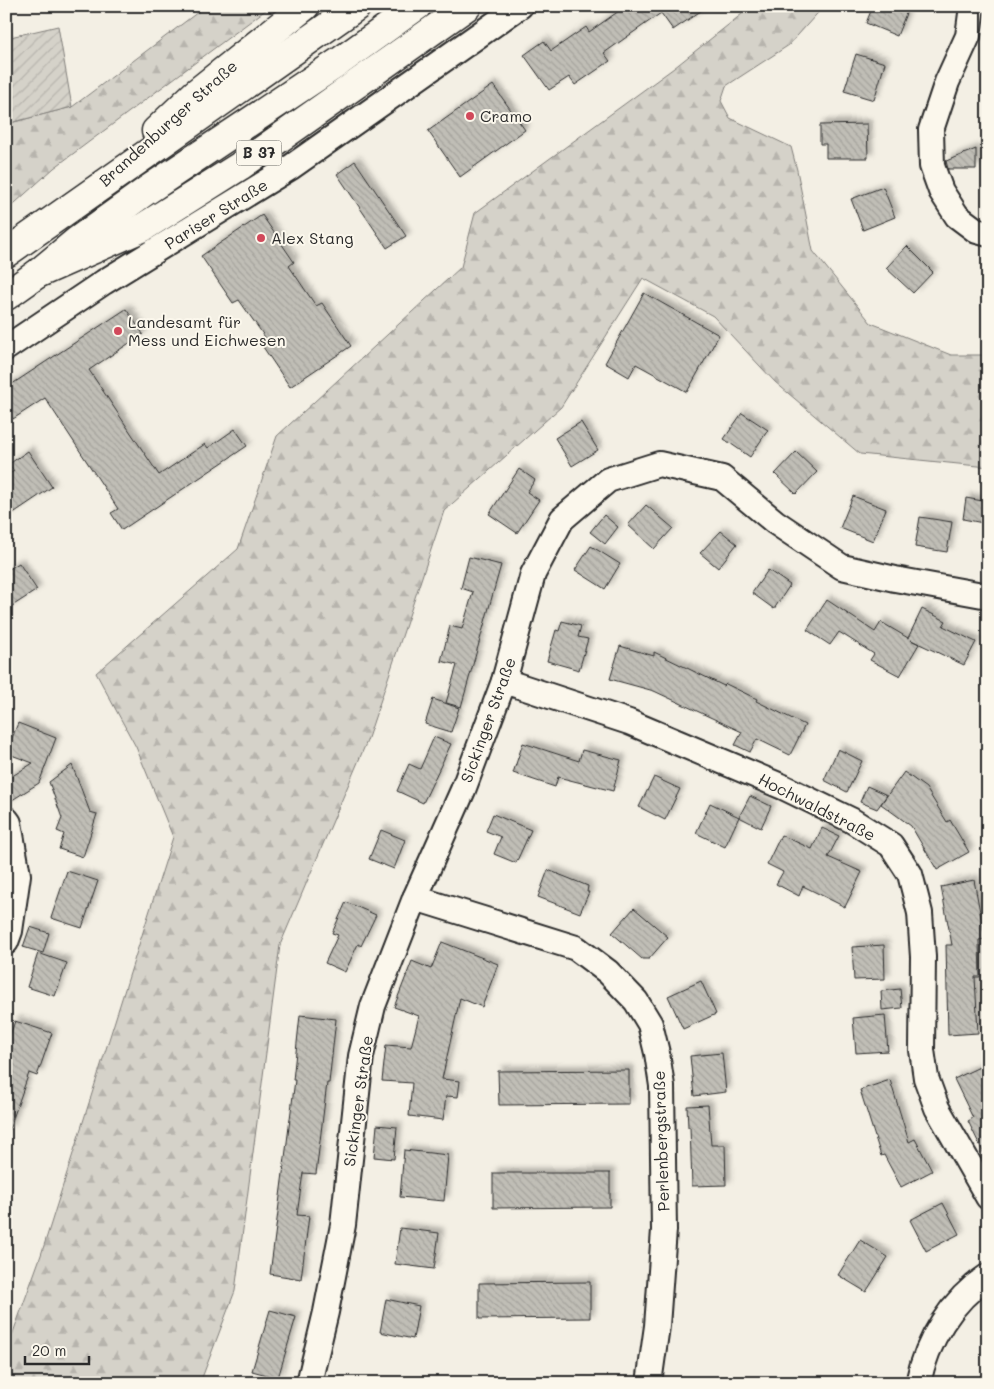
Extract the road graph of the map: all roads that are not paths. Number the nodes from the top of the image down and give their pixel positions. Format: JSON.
{"nodes":[{"id":1,"x":305,"y":6,"type":"edge"},
{"id":2,"x":357,"y":6,"type":"edge"},
{"id":3,"x":417,"y":6,"type":"edge"},
{"id":4,"x":467,"y":6,"type":"edge"},
{"id":5,"x":520,"y":6,"type":"edge"},
{"id":6,"x":972,"y":6,"type":"edge"},
{"id":7,"x":78,"y":203,"type":"junction"},
{"id":8,"x":988,"y":234,"type":"edge"},
{"id":9,"x":6,"y":253,"type":"edge"},
{"id":10,"x":37,"y":274,"type":"junction"},
{"id":11,"x":6,"y":296,"type":"edge"},
{"id":12,"x":6,"y":348,"type":"edge"},
{"id":13,"x":988,"y":596,"type":"edge"},
{"id":14,"x":504,"y":681,"type":"junction"},
{"id":15,"x":6,"y":819,"type":"edge"},
{"id":16,"x":415,"y":898,"type":"junction"},
{"id":17,"x":6,"y":942,"type":"edge"},
{"id":18,"x":988,"y":1197,"type":"edge"},
{"id":19,"x":988,"y":1276,"type":"edge"},
{"id":20,"x":309,"y":1383,"type":"edge"},
{"id":21,"x":649,"y":1383,"type":"edge"},
{"id":22,"x":918,"y":1383,"type":"edge"}],
"edges":[{"from":1,"to":7,"type":"main road","name":"Brandenburger Straße"},
{"from":2,"to":7,"type":"main road"},
{"from":3,"to":10,"type":"main road"},
{"from":4,"to":10,"type":"main road","number":"B 37"},
{"from":5,"to":12,"type":"street","name":"Pariser Straße"},
{"from":6,"to":8,"type":"street"},
{"from":7,"to":9,"type":"main road"},
{"from":10,"to":11,"type":"main road","number":"B 37"},
{"from":13,"to":14,"type":"street","name":"Sickinger Straße"},
{"from":14,"to":16,"type":"street","name":"Sickinger Straße"},
{"from":14,"to":18,"type":"street","name":"Hochwaldstraße"},
{"from":15,"to":17,"type":"street"},
{"from":16,"to":20,"type":"street","name":"Sickinger Straße"},
{"from":16,"to":21,"type":"street","name":"Perlenbergstraße"},
{"from":19,"to":22,"type":"street"}]}
